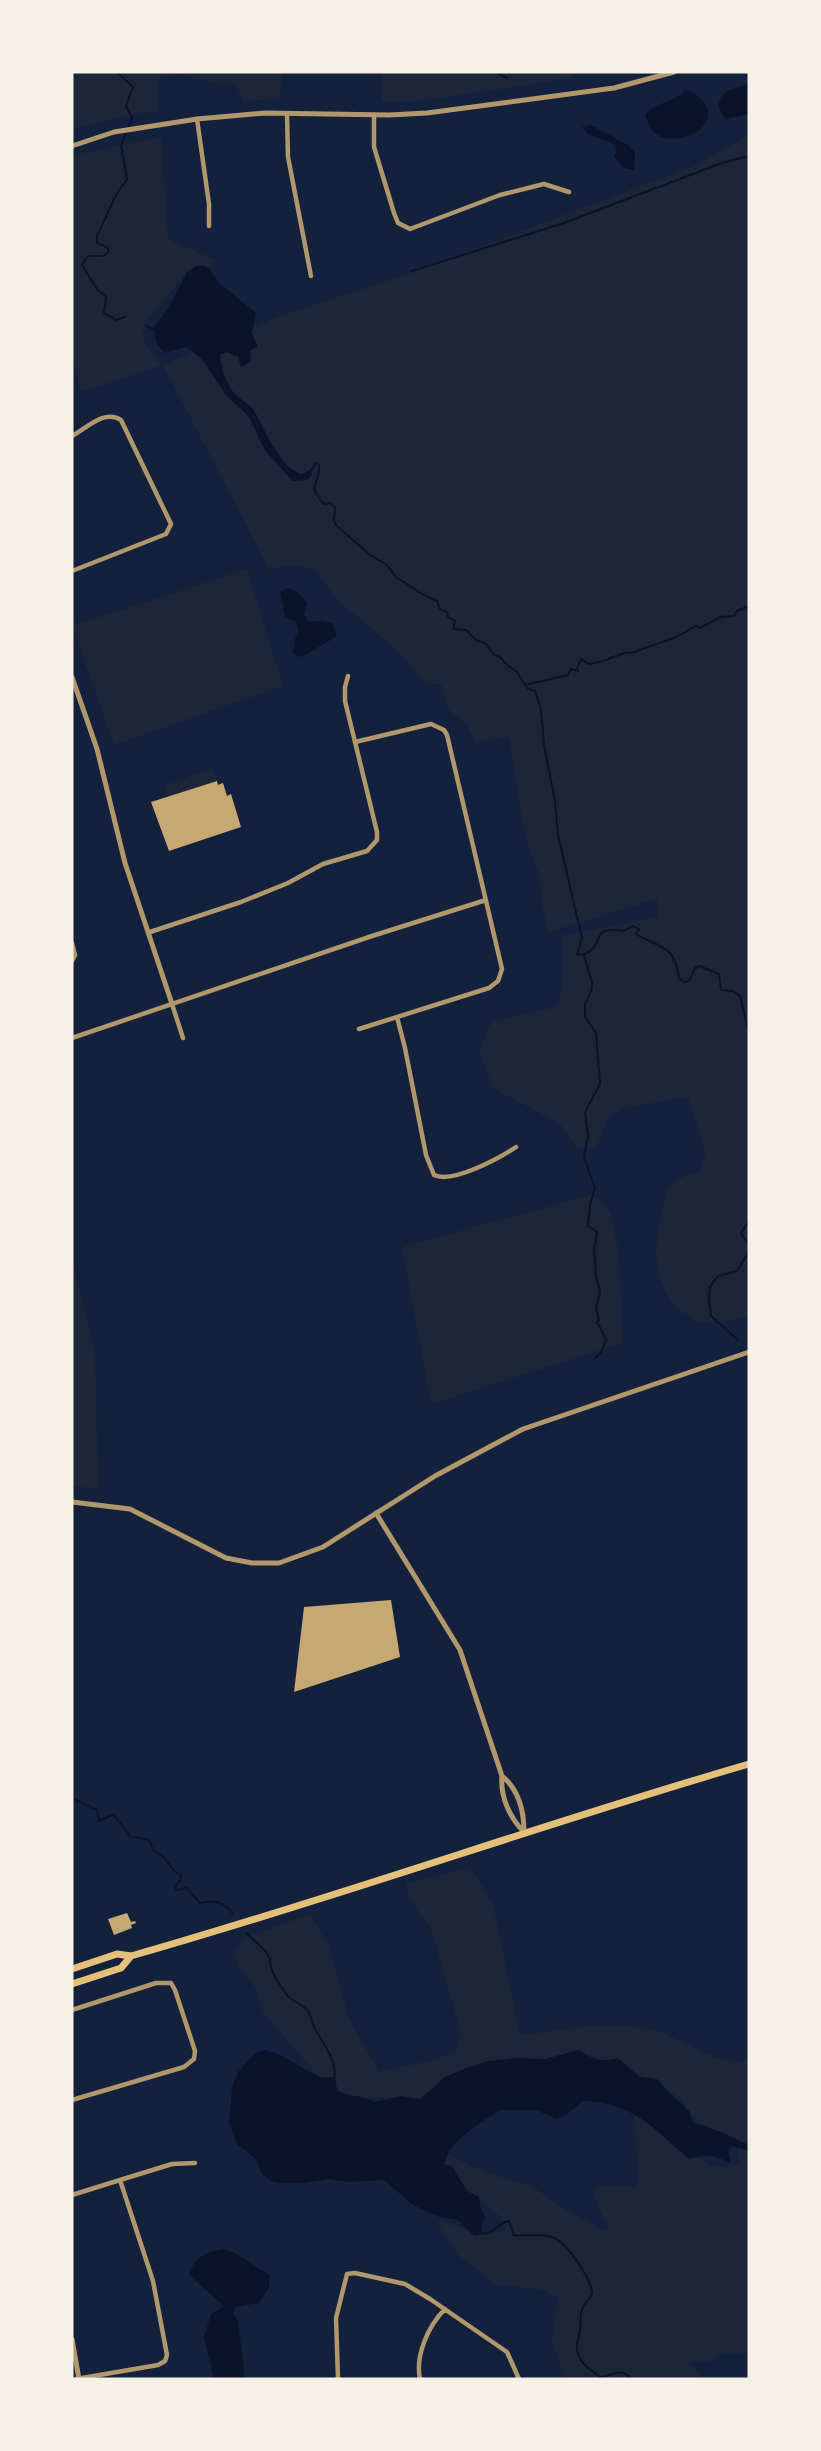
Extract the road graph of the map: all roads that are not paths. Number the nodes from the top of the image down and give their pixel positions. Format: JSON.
{"nodes":[{"id":1,"x":674,"y":72,"type":"edge"},
{"id":2,"x":287,"y":114,"type":"junction"},
{"id":3,"x":374,"y":115,"type":"junction"},
{"id":4,"x":197,"y":119,"type":"junction"},
{"id":5,"x":72,"y":146,"type":"edge"},
{"id":6,"x":569,"y":192,"type":"dead end"},
{"id":7,"x":209,"y":226,"type":"dead end"},
{"id":8,"x":311,"y":276,"type":"dead end"},
{"id":9,"x":72,"y":436,"type":"edge"},
{"id":10,"x":72,"y":571,"type":"edge"},
{"id":11,"x":348,"y":676,"type":"dead end"},
{"id":12,"x":72,"y":677,"type":"edge"},
{"id":13,"x":355,"y":742,"type":"junction"},
{"id":14,"x":486,"y":900,"type":"junction"},
{"id":15,"x":150,"y":932,"type":"junction"},
{"id":16,"x":72,"y":943,"type":"edge"},
{"id":17,"x":72,"y":961,"type":"edge"},
{"id":18,"x":172,"y":1004,"type":"junction"},
{"id":19,"x":397,"y":1017,"type":"junction"},
{"id":20,"x":359,"y":1029,"type":"dead end"},
{"id":21,"x":72,"y":1038,"type":"edge"},
{"id":22,"x":183,"y":1038,"type":"dead end"},
{"id":23,"x":516,"y":1147,"type":"dead end"},
{"id":24,"x":749,"y":1352,"type":"edge"},
{"id":25,"x":72,"y":1502,"type":"edge"},
{"id":26,"x":376,"y":1513,"type":"junction"},
{"id":27,"x":749,"y":1764,"type":"edge"},
{"id":28,"x":502,"y":1776,"type":"junction"},
{"id":29,"x":524,"y":1832,"type":"junction"},
{"id":30,"x":131,"y":1956,"type":"junction"},
{"id":31,"x":72,"y":1969,"type":"edge"},
{"id":32,"x":72,"y":1984,"type":"edge"},
{"id":33,"x":72,"y":2010,"type":"edge"},
{"id":34,"x":72,"y":2099,"type":"edge"},
{"id":35,"x":195,"y":2163,"type":"dead end"},
{"id":36,"x":120,"y":2180,"type":"junction"},
{"id":37,"x":72,"y":2195,"type":"edge"},
{"id":38,"x":445,"y":2309,"type":"junction"},
{"id":39,"x":72,"y":2339,"type":"edge"},
{"id":40,"x":78,"y":2379,"type":"edge"},
{"id":41,"x":338,"y":2379,"type":"edge"},
{"id":42,"x":420,"y":2379,"type":"edge"},
{"id":43,"x":519,"y":2379,"type":"edge"}],
"edges":[{"from":1,"to":3,"type":"street"},
{"from":2,"to":3,"type":"street"},
{"from":2,"to":4,"type":"street"},
{"from":2,"to":8,"type":"street"},
{"from":3,"to":6,"type":"street"},
{"from":4,"to":5,"type":"street"},
{"from":4,"to":7,"type":"street"},
{"from":9,"to":10,"type":"street"},
{"from":11,"to":13,"type":"street"},
{"from":12,"to":15,"type":"street"},
{"from":13,"to":14,"type":"street"},
{"from":13,"to":15,"type":"street"},
{"from":14,"to":18,"type":"street"},
{"from":14,"to":19,"type":"street"},
{"from":15,"to":18,"type":"street"},
{"from":16,"to":17,"type":"street"},
{"from":18,"to":21,"type":"street"},
{"from":18,"to":22,"type":"street"},
{"from":19,"to":20,"type":"street"},
{"from":19,"to":23,"type":"street"},
{"from":24,"to":26,"type":"street"},
{"from":25,"to":26,"type":"street"},
{"from":26,"to":28,"type":"street"},
{"from":27,"to":29,"type":"main road"},
{"from":28,"to":29,"type":"street"},
{"from":28,"to":29,"type":"street"},
{"from":29,"to":30,"type":"main road"},
{"from":30,"to":31,"type":"main road"},
{"from":30,"to":32,"type":"main road"},
{"from":33,"to":34,"type":"street"},
{"from":35,"to":36,"type":"street"},
{"from":36,"to":37,"type":"street"},
{"from":36,"to":40,"type":"street"},
{"from":38,"to":41,"type":"street"},
{"from":38,"to":42,"type":"street"},
{"from":38,"to":43,"type":"street"},
{"from":39,"to":40,"type":"street"}]}
